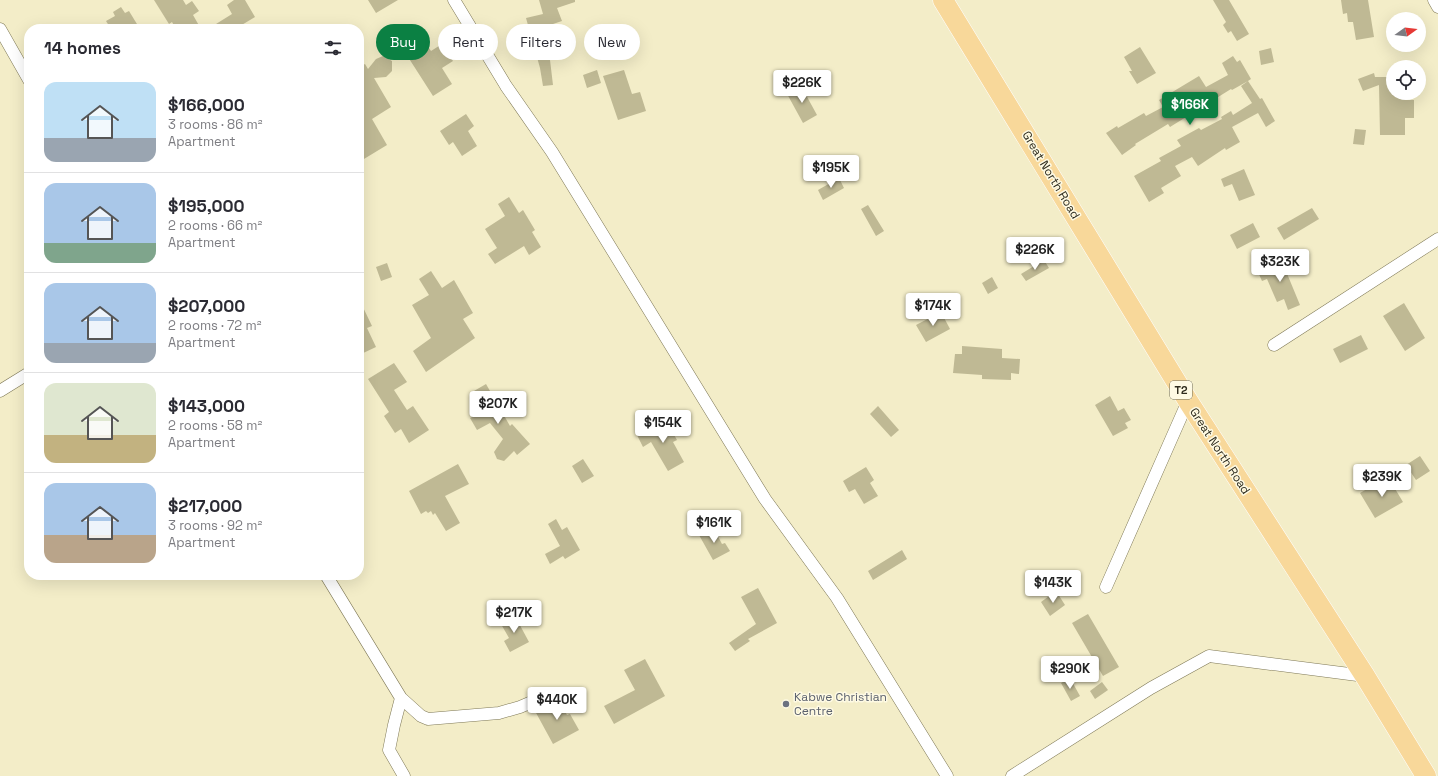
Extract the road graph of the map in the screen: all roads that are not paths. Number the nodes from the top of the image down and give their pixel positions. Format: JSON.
{"nodes":[{"id":1,"x":454,"y":0,"type":"edge"},
{"id":2,"x":943,"y":0,"type":"edge"},
{"id":3,"x":1434,"y":0,"type":"edge"},
{"id":4,"x":1438,"y":7,"type":"edge"},
{"id":5,"x":0,"y":29,"type":"edge"},
{"id":6,"x":24,"y":71,"type":"edge"},
{"id":7,"x":1438,"y":239,"type":"edge"},
{"id":8,"x":1274,"y":345,"type":"dead end"},
{"id":9,"x":24,"y":376,"type":"edge"},
{"id":10,"x":0,"y":391,"type":"edge"},
{"id":11,"x":1188,"y":401,"type":"junction"},
{"id":12,"x":329,"y":580,"type":"edge"},
{"id":13,"x":1106,"y":587,"type":"dead end"},
{"id":14,"x":1365,"y":676,"type":"junction"},
{"id":15,"x":548,"y":695,"type":"dead end"},
{"id":16,"x":401,"y":698,"type":"junction"},
{"id":17,"x":404,"y":776,"type":"edge"},
{"id":18,"x":946,"y":776,"type":"edge"},
{"id":19,"x":1012,"y":776,"type":"edge"},
{"id":20,"x":1426,"y":776,"type":"edge"}],
"edges":[{"from":1,"to":18,"type":"street"},
{"from":2,"to":11,"type":"highway","name":"Great North Road","number":"T2"},
{"from":3,"to":4,"type":"street"},
{"from":5,"to":6,"type":"street"},
{"from":7,"to":8,"type":"street"},
{"from":9,"to":10,"type":"street"},
{"from":11,"to":13,"type":"street"},
{"from":11,"to":14,"type":"highway","name":"Great North Road","number":"T2"},
{"from":12,"to":16,"type":"street"},
{"from":14,"to":19,"type":"street"},
{"from":14,"to":20,"type":"highway","name":"Great North Road","number":"T2"},
{"from":15,"to":16,"type":"street"},
{"from":16,"to":17,"type":"street"}]}
